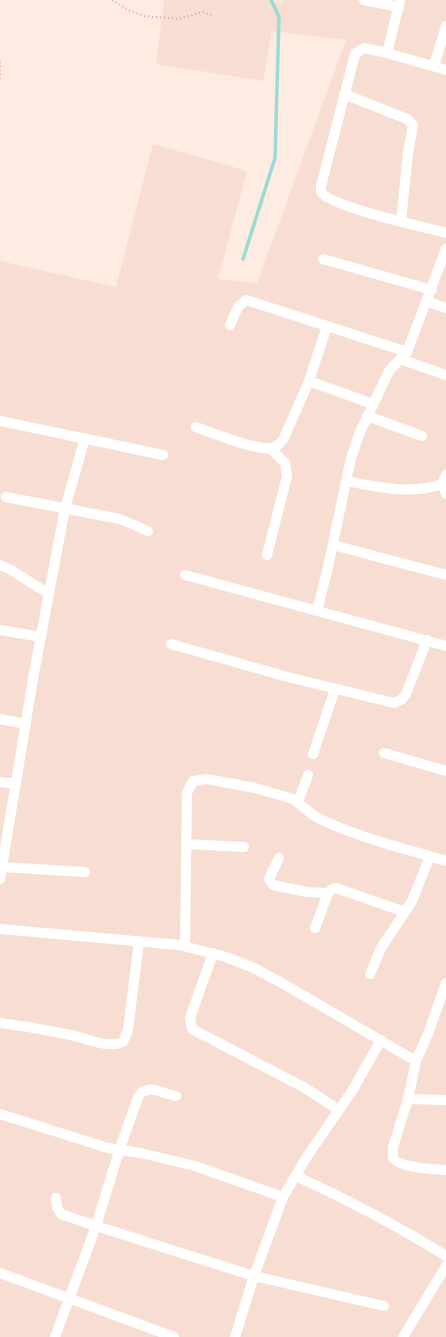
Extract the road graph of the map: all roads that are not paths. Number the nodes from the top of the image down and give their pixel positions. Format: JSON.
{"nodes":[{"id":1,"x":364,"y":0,"type":"edge"},
{"id":2,"x":400,"y":3,"type":"edge"},
{"id":3,"x":446,"y":26,"type":"edge"},
{"id":4,"x":387,"y":53,"type":"junction"},
{"id":5,"x":434,"y":66,"type":"junction"},
{"id":6,"x":446,"y":70,"type":"edge"},
{"id":7,"x":344,"y":94,"type":"junction"},
{"id":8,"x":401,"y":221,"type":"junction"},
{"id":9,"x":446,"y":233,"type":"edge"},
{"id":10,"x":446,"y":250,"type":"edge"},
{"id":11,"x":323,"y":259,"type":"dead end"},
{"id":12,"x":432,"y":290,"type":"junction"},
{"id":13,"x":428,"y":302,"type":"junction"},
{"id":14,"x":446,"y":308,"type":"edge"},
{"id":15,"x":230,"y":325,"type":"dead end"},
{"id":16,"x":327,"y":326,"type":"junction"},
{"id":17,"x":404,"y":355,"type":"junction"},
{"id":18,"x":446,"y":375,"type":"edge"},
{"id":19,"x":309,"y":381,"type":"junction"},
{"id":20,"x":373,"y":404,"type":"junction"},
{"id":21,"x":367,"y":416,"type":"junction"},
{"id":22,"x":0,"y":421,"type":"edge"},
{"id":23,"x":196,"y":427,"type":"dead end"},
{"id":24,"x":422,"y":436,"type":"dead end"},
{"id":25,"x":85,"y":438,"type":"junction"},
{"id":26,"x":270,"y":448,"type":"junction"},
{"id":27,"x":163,"y":454,"type":"dead end"},
{"id":28,"x":446,"y":475,"type":"edge"},
{"id":29,"x":346,"y":481,"type":"junction"},
{"id":30,"x":445,"y":487,"type":"edge"},
{"id":31,"x":6,"y":498,"type":"dead end"},
{"id":32,"x":65,"y":508,"type":"junction"},
{"id":33,"x":148,"y":531,"type":"dead end"},
{"id":34,"x":333,"y":545,"type":"junction"},
{"id":35,"x":267,"y":556,"type":"dead end"},
{"id":36,"x":0,"y":565,"type":"edge"},
{"id":37,"x":185,"y":575,"type":"dead end"},
{"id":38,"x":446,"y":575,"type":"edge"},
{"id":39,"x":49,"y":594,"type":"junction"},
{"id":40,"x":317,"y":611,"type":"junction"},
{"id":41,"x":0,"y":630,"type":"edge"},
{"id":42,"x":41,"y":637,"type":"junction"},
{"id":43,"x":427,"y":640,"type":"junction"},
{"id":44,"x":171,"y":644,"type":"dead end"},
{"id":45,"x":446,"y":646,"type":"edge"},
{"id":46,"x":335,"y":689,"type":"junction"},
{"id":47,"x":0,"y":719,"type":"edge"},
{"id":48,"x":26,"y":724,"type":"junction"},
{"id":49,"x":384,"y":753,"type":"dead end"},
{"id":50,"x":312,"y":754,"type":"dead end"},
{"id":51,"x":446,"y":771,"type":"edge"},
{"id":52,"x":308,"y":775,"type":"dead end"},
{"id":53,"x":0,"y":782,"type":"edge"},
{"id":54,"x":16,"y":784,"type":"junction"},
{"id":55,"x":298,"y":802,"type":"junction"},
{"id":56,"x":186,"y":844,"type":"junction"},
{"id":57,"x":244,"y":847,"type":"dead end"},
{"id":58,"x":430,"y":856,"type":"junction"},
{"id":59,"x":279,"y":858,"type":"dead end"},
{"id":60,"x":2,"y":861,"type":"edge"},
{"id":61,"x":446,"y":861,"type":"edge"},
{"id":62,"x":85,"y":872,"type":"dead end"},
{"id":63,"x":0,"y":878,"type":"edge"},
{"id":64,"x":328,"y":893,"type":"junction"},
{"id":65,"x":405,"y":912,"type":"junction"},
{"id":66,"x":315,"y":928,"type":"dead end"},
{"id":67,"x":0,"y":929,"type":"edge"},
{"id":68,"x":139,"y":941,"type":"junction"},
{"id":69,"x":182,"y":945,"type":"junction"},
{"id":70,"x":213,"y":953,"type":"junction"},
{"id":71,"x":370,"y":974,"type":"dead end"},
{"id":72,"x":445,"y":989,"type":"edge"},
{"id":73,"x":0,"y":1023,"type":"edge"},
{"id":74,"x":381,"y":1040,"type":"junction"},
{"id":75,"x":416,"y":1061,"type":"junction"},
{"id":76,"x":176,"y":1096,"type":"dead end"},
{"id":77,"x":408,"y":1099,"type":"junction"},
{"id":78,"x":446,"y":1100,"type":"edge"},
{"id":79,"x":339,"y":1110,"type":"junction"},
{"id":80,"x":0,"y":1114,"type":"edge"},
{"id":81,"x":119,"y":1151,"type":"junction"},
{"id":82,"x":446,"y":1170,"type":"edge"},
{"id":83,"x":296,"y":1176,"type":"junction"},
{"id":84,"x":283,"y":1197,"type":"junction"},
{"id":85,"x":56,"y":1198,"type":"dead end"},
{"id":86,"x":96,"y":1226,"type":"junction"},
{"id":87,"x":446,"y":1256,"type":"edge"},
{"id":88,"x":446,"y":1266,"type":"edge"},
{"id":89,"x":0,"y":1273,"type":"edge"},
{"id":90,"x":254,"y":1276,"type":"junction"},
{"id":91,"x":68,"y":1299,"type":"junction"},
{"id":92,"x":384,"y":1306,"type":"dead end"},
{"id":93,"x":55,"y":1337,"type":"edge"},
{"id":94,"x":174,"y":1337,"type":"edge"},
{"id":95,"x":235,"y":1337,"type":"edge"},
{"id":96,"x":404,"y":1337,"type":"edge"}],
"edges":[{"from":1,"to":2,"type":"street"},
{"from":2,"to":4,"type":"street"},
{"from":3,"to":5,"type":"street"},
{"from":4,"to":5,"type":"street"},
{"from":4,"to":7,"type":"street"},
{"from":5,"to":6,"type":"street"},
{"from":7,"to":8,"type":"street"},
{"from":7,"to":8,"type":"street"},
{"from":8,"to":9,"type":"street"},
{"from":10,"to":12,"type":"street"},
{"from":11,"to":12,"type":"street"},
{"from":12,"to":13,"type":"street"},
{"from":13,"to":14,"type":"street"},
{"from":13,"to":17,"type":"street"},
{"from":15,"to":16,"type":"street"},
{"from":16,"to":17,"type":"street"},
{"from":16,"to":19,"type":"street"},
{"from":17,"to":18,"type":"street"},
{"from":17,"to":20,"type":"street"},
{"from":19,"to":20,"type":"street"},
{"from":19,"to":26,"type":"street"},
{"from":20,"to":21,"type":"street"},
{"from":21,"to":24,"type":"street"},
{"from":21,"to":29,"type":"street"},
{"from":22,"to":25,"type":"street"},
{"from":23,"to":26,"type":"street"},
{"from":25,"to":27,"type":"street"},
{"from":25,"to":32,"type":"street"},
{"from":26,"to":35,"type":"street"},
{"from":28,"to":30,"type":"street"},
{"from":29,"to":30,"type":"street"},
{"from":29,"to":34,"type":"street"},
{"from":31,"to":32,"type":"street"},
{"from":32,"to":33,"type":"street"},
{"from":32,"to":39,"type":"street"},
{"from":34,"to":38,"type":"street"},
{"from":34,"to":40,"type":"street"},
{"from":36,"to":39,"type":"street"},
{"from":37,"to":40,"type":"street"},
{"from":39,"to":42,"type":"street"},
{"from":40,"to":43,"type":"street"},
{"from":41,"to":42,"type":"street"},
{"from":42,"to":48,"type":"street"},
{"from":43,"to":45,"type":"street"},
{"from":43,"to":46,"type":"street"},
{"from":44,"to":46,"type":"street"},
{"from":46,"to":50,"type":"street"},
{"from":47,"to":48,"type":"street"},
{"from":48,"to":54,"type":"street"},
{"from":49,"to":51,"type":"street"},
{"from":52,"to":55,"type":"street"},
{"from":53,"to":54,"type":"street"},
{"from":54,"to":60,"type":"street"},
{"from":55,"to":56,"type":"street"},
{"from":55,"to":58,"type":"street"},
{"from":56,"to":57,"type":"street"},
{"from":56,"to":69,"type":"street"},
{"from":58,"to":61,"type":"street"},
{"from":58,"to":65,"type":"street"},
{"from":59,"to":64,"type":"street"},
{"from":60,"to":62,"type":"street"},
{"from":60,"to":63,"type":"street"},
{"from":64,"to":65,"type":"street"},
{"from":64,"to":66,"type":"street"},
{"from":65,"to":71,"type":"street"},
{"from":67,"to":68,"type":"street"},
{"from":68,"to":69,"type":"street"},
{"from":68,"to":73,"type":"street"},
{"from":69,"to":70,"type":"street"},
{"from":70,"to":74,"type":"street"},
{"from":70,"to":79,"type":"street"},
{"from":72,"to":75,"type":"street"},
{"from":74,"to":75,"type":"street"},
{"from":74,"to":79,"type":"street"},
{"from":75,"to":77,"type":"street"},
{"from":76,"to":81,"type":"street"},
{"from":77,"to":78,"type":"street"},
{"from":77,"to":82,"type":"street"},
{"from":79,"to":83,"type":"street"},
{"from":80,"to":81,"type":"street"},
{"from":81,"to":84,"type":"street"},
{"from":81,"to":86,"type":"street"},
{"from":83,"to":84,"type":"street"},
{"from":83,"to":87,"type":"street"},
{"from":84,"to":90,"type":"street"},
{"from":85,"to":86,"type":"street"},
{"from":86,"to":90,"type":"street"},
{"from":86,"to":91,"type":"street"},
{"from":88,"to":96,"type":"street"},
{"from":89,"to":91,"type":"street"},
{"from":90,"to":92,"type":"street"},
{"from":90,"to":95,"type":"street"},
{"from":91,"to":93,"type":"street"},
{"from":91,"to":94,"type":"street"}]}
